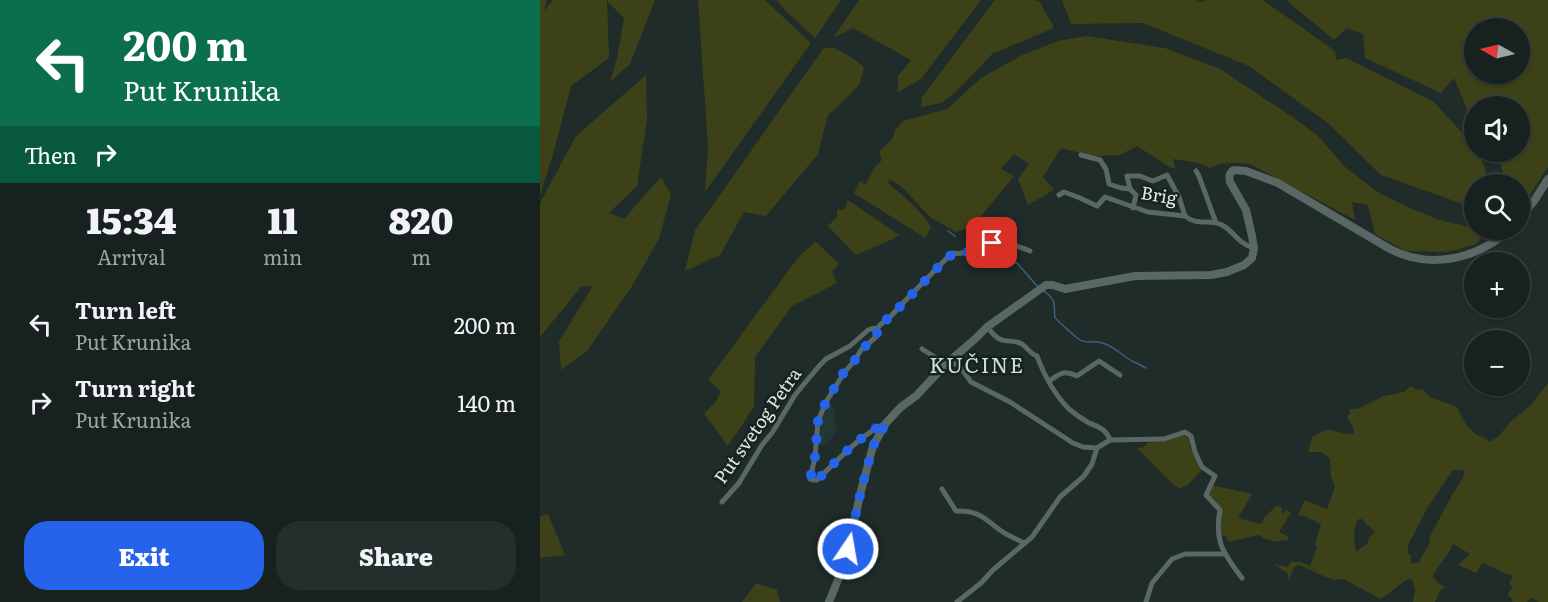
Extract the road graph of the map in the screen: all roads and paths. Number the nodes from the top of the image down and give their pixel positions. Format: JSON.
{"nodes":[{"id":1,"x":1081,"y":155,"type":"dead end"},
{"id":2,"x":1196,"y":171,"type":"dead end"},
{"id":3,"x":1548,"y":179,"type":"edge"},
{"id":4,"x":1130,"y":189,"type":"junction"},
{"id":5,"x":1059,"y":195,"type":"dead end"},
{"id":6,"x":1530,"y":206,"type":"edge"},
{"id":7,"x":1133,"y":208,"type":"junction"},
{"id":8,"x":1185,"y":216,"type":"junction"},
{"id":9,"x":1216,"y":223,"type":"junction"},
{"id":10,"x":1494,"y":240,"type":"edge"},
{"id":11,"x":1254,"y":248,"type":"junction"},
{"id":12,"x":1029,"y":251,"type":"dead end"},
{"id":13,"x":987,"y":327,"type":"junction"},
{"id":14,"x":877,"y":329,"type":"junction"},
{"id":15,"x":922,"y":349,"type":"dead end"},
{"id":16,"x":946,"y":364,"type":"junction"},
{"id":17,"x":1120,"y":375,"type":"dead end"},
{"id":18,"x":1049,"y":381,"type":"junction"},
{"id":19,"x":886,"y":423,"type":"junction"},
{"id":20,"x":1110,"y":440,"type":"junction"},
{"id":21,"x":1097,"y":448,"type":"junction"},
{"id":22,"x":942,"y":489,"type":"dead end"},
{"id":23,"x":722,"y":502,"type":"dead end"},
{"id":24,"x":1024,"y":543,"type":"junction"},
{"id":25,"x":1224,"y":554,"type":"junction"},
{"id":26,"x":1242,"y":578,"type":"dead end"},
{"id":27,"x":829,"y":602,"type":"edge"},
{"id":28,"x":957,"y":602,"type":"edge"},
{"id":29,"x":1146,"y":602,"type":"edge"}],
"edges":[{"from":1,"to":4,"type":"street"},
{"from":2,"to":9,"type":"street"},
{"from":3,"to":6,"type":"main road"},
{"from":4,"to":7,"type":"street"},
{"from":4,"to":8,"type":"street"},
{"from":5,"to":7,"type":"street","name":"Brig"},
{"from":7,"to":8,"type":"street","name":"Brig"},
{"from":8,"to":9,"type":"street","name":"Brig"},
{"from":9,"to":11,"type":"street","name":"Brig"},
{"from":10,"to":11,"type":"main road"},
{"from":11,"to":13,"type":"main road"},
{"from":12,"to":14,"type":"street"},
{"from":13,"to":16,"type":"main road"},
{"from":13,"to":18,"type":"street"},
{"from":14,"to":19,"type":"street"},
{"from":14,"to":23,"type":"street","name":"Put svetog Petra"},
{"from":15,"to":16,"type":"street"},
{"from":16,"to":19,"type":"main road"},
{"from":16,"to":21,"type":"street"},
{"from":17,"to":18,"type":"street"},
{"from":18,"to":20,"type":"street"},
{"from":19,"to":27,"type":"main road"},
{"from":20,"to":21,"type":"street"},
{"from":20,"to":25,"type":"street"},
{"from":21,"to":24,"type":"street"},
{"from":22,"to":24,"type":"street"},
{"from":24,"to":28,"type":"street"},
{"from":25,"to":26,"type":"street"},
{"from":25,"to":29,"type":"street"}]}
